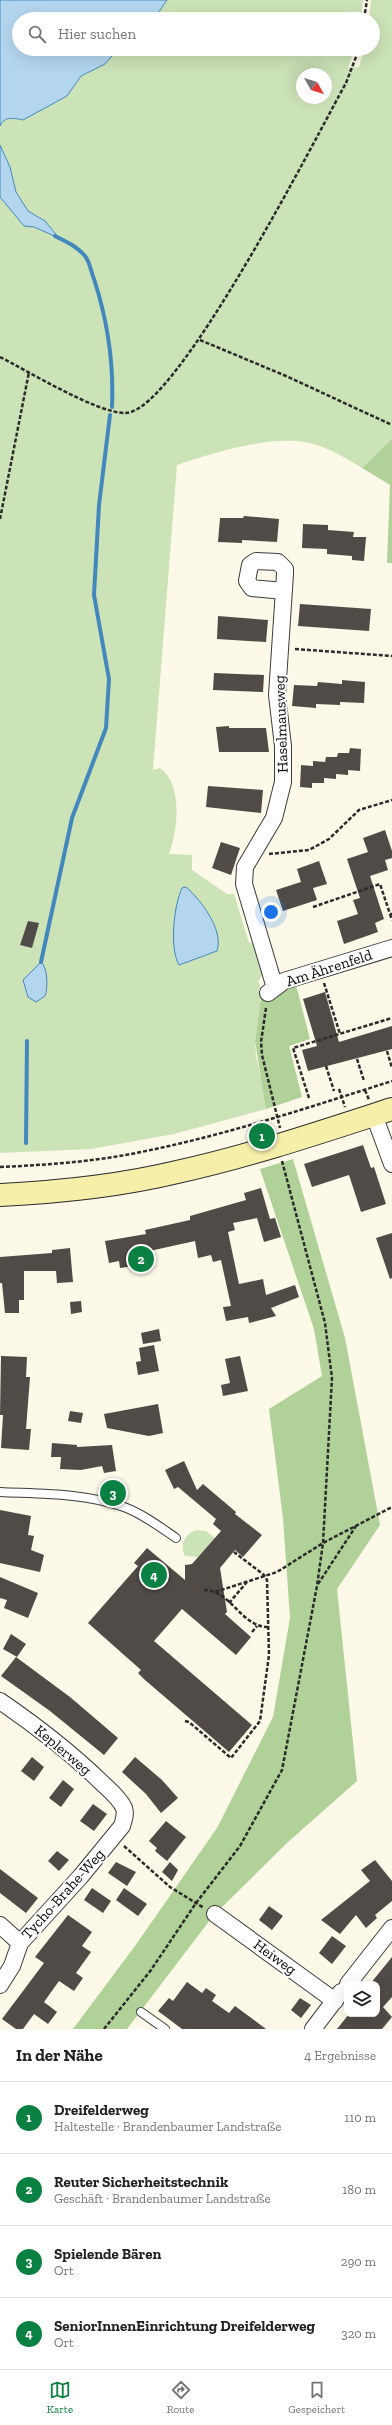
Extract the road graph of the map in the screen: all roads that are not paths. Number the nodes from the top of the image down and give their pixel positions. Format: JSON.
{"nodes":[{"id":1,"x":284,"y":591,"type":"dead end"},
{"id":2,"x":392,"y":948,"type":"edge"},
{"id":3,"x":271,"y":990,"type":"joint"},
{"id":4,"x":383,"y":1112,"type":"edge"},
{"id":5,"x":392,"y":1164,"type":"edge"},
{"id":6,"x":0,"y":1194,"type":"edge"},
{"id":7,"x":0,"y":1492,"type":"edge"},
{"id":8,"x":176,"y":1538,"type":"dead end"},
{"id":9,"x":0,"y":1701,"type":"edge"},
{"id":10,"x":122,"y":1804,"type":"joint"},
{"id":11,"x":215,"y":1914,"type":"road end"},
{"id":12,"x":0,"y":1925,"type":"edge"},
{"id":13,"x":392,"y":1928,"type":"edge"},
{"id":14,"x":20,"y":1943,"type":"junction"},
{"id":15,"x":349,"y":1981,"type":"edge"},
{"id":16,"x":0,"y":1985,"type":"edge"},
{"id":17,"x":344,"y":1988,"type":"edge"},
{"id":18,"x":335,"y":2001,"type":"junction"},
{"id":19,"x":141,"y":2012,"type":"dead end"},
{"id":20,"x":164,"y":2029,"type":"edge"},
{"id":21,"x":313,"y":2029,"type":"edge"}],
"edges":[{"from":1,"to":3,"type":"street","name":"Haselmausweg"},
{"from":2,"to":3,"type":"street","name":"Am Ährenfeld"},
{"from":4,"to":5,"type":"street"},
{"from":4,"to":6,"type":"main road"},
{"from":7,"to":8,"type":"lane"},
{"from":9,"to":10,"type":"street","name":"Keplerweg"},
{"from":10,"to":14,"type":"street","name":"Tycho-Brahe-Weg"},
{"from":11,"to":18,"type":"street","name":"Heiweg"},
{"from":12,"to":14,"type":"street"},
{"from":13,"to":15,"type":"street"},
{"from":14,"to":16,"type":"street","name":"Tycho-Brahe-Weg"},
{"from":17,"to":18,"type":"street"},
{"from":18,"to":21,"type":"street"},
{"from":19,"to":20,"type":"lane"}]}
